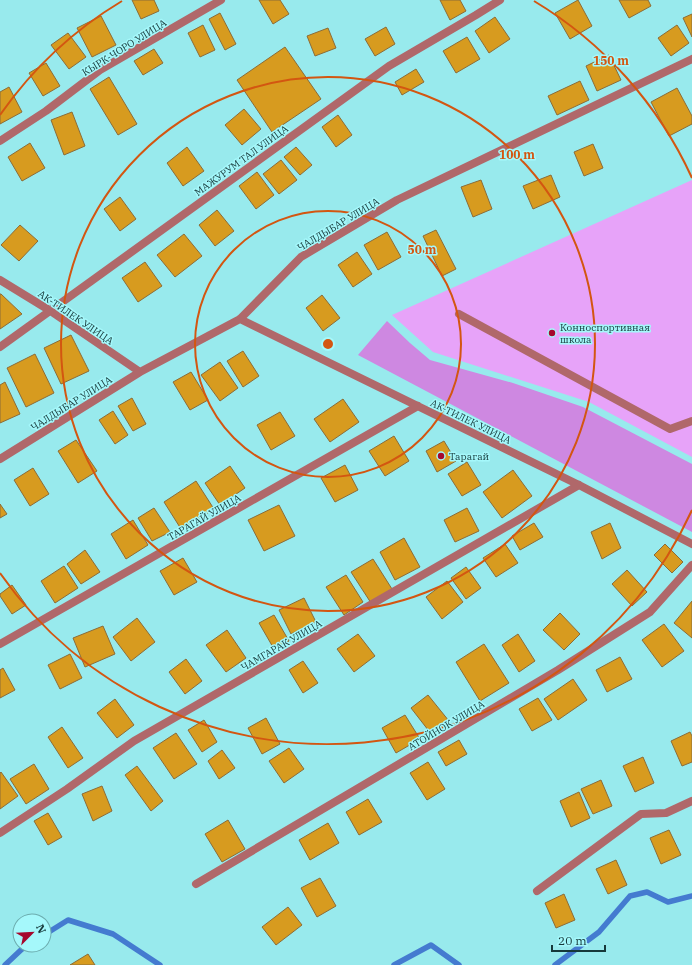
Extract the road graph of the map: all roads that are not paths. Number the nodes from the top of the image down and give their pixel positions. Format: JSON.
{"nodes":[{"id":1,"x":221,"y":0,"type":"edge"},
{"id":2,"x":500,"y":0,"type":"edge"},
{"id":3,"x":692,"y":59,"type":"edge"},
{"id":4,"x":0,"y":141,"type":"edge"},
{"id":5,"x":0,"y":280,"type":"edge"},
{"id":6,"x":49,"y":310,"type":"junction"},
{"id":7,"x":460,"y":314,"type":"dead end"},
{"id":8,"x":240,"y":319,"type":"junction"},
{"id":9,"x":0,"y":347,"type":"edge"},
{"id":10,"x":140,"y":372,"type":"junction"},
{"id":11,"x":418,"y":406,"type":"junction"},
{"id":12,"x":692,"y":421,"type":"edge"},
{"id":13,"x":0,"y":459,"type":"edge"},
{"id":14,"x":579,"y":485,"type":"junction"},
{"id":15,"x":692,"y":544,"type":"edge"},
{"id":16,"x":692,"y":565,"type":"edge"},
{"id":17,"x":0,"y":644,"type":"edge"},
{"id":18,"x":692,"y":800,"type":"edge"},
{"id":19,"x":0,"y":833,"type":"edge"},
{"id":20,"x":196,"y":884,"type":"dead end"},
{"id":21,"x":537,"y":891,"type":"dead end"}],
"edges":[{"from":1,"to":4,"type":"street","name":"КЫРК-ЧОРО УЛИЦА"},
{"from":2,"to":6,"type":"street","name":"МАЖУРУМ ТАЛ УЛИЦА"},
{"from":3,"to":8,"type":"street","name":"ЧАЛДЫБАР УЛИЦА"},
{"from":5,"to":6,"type":"street","name":"АК-ТИЛЕК УЛИЦА"},
{"from":6,"to":9,"type":"street","name":"МАЖУРУМ ТАЛ УЛИЦА"},
{"from":6,"to":10,"type":"street","name":"АК-ТИЛЕК УЛИЦА"},
{"from":7,"to":12,"type":"street"},
{"from":8,"to":10,"type":"street","name":"ЧАЛДЫБАР УЛИЦА"},
{"from":8,"to":11,"type":"street","name":"АК-ТИЛЕК УЛИЦА"},
{"from":10,"to":13,"type":"street","name":"ЧАЛДЫБАР УЛИЦА"},
{"from":11,"to":14,"type":"street","name":"АК-ТИЛЕК УЛИЦА"},
{"from":11,"to":17,"type":"street","name":"ТАРАГАЙ УЛИЦА"},
{"from":14,"to":15,"type":"street","name":"АК-ТИЛЕК УЛИЦА"},
{"from":14,"to":19,"type":"street","name":"ЧАМГАРАК УЛИЦА"},
{"from":16,"to":20,"type":"street","name":"АТОЙНОК УЛИЦА"},
{"from":18,"to":21,"type":"street"}]}
